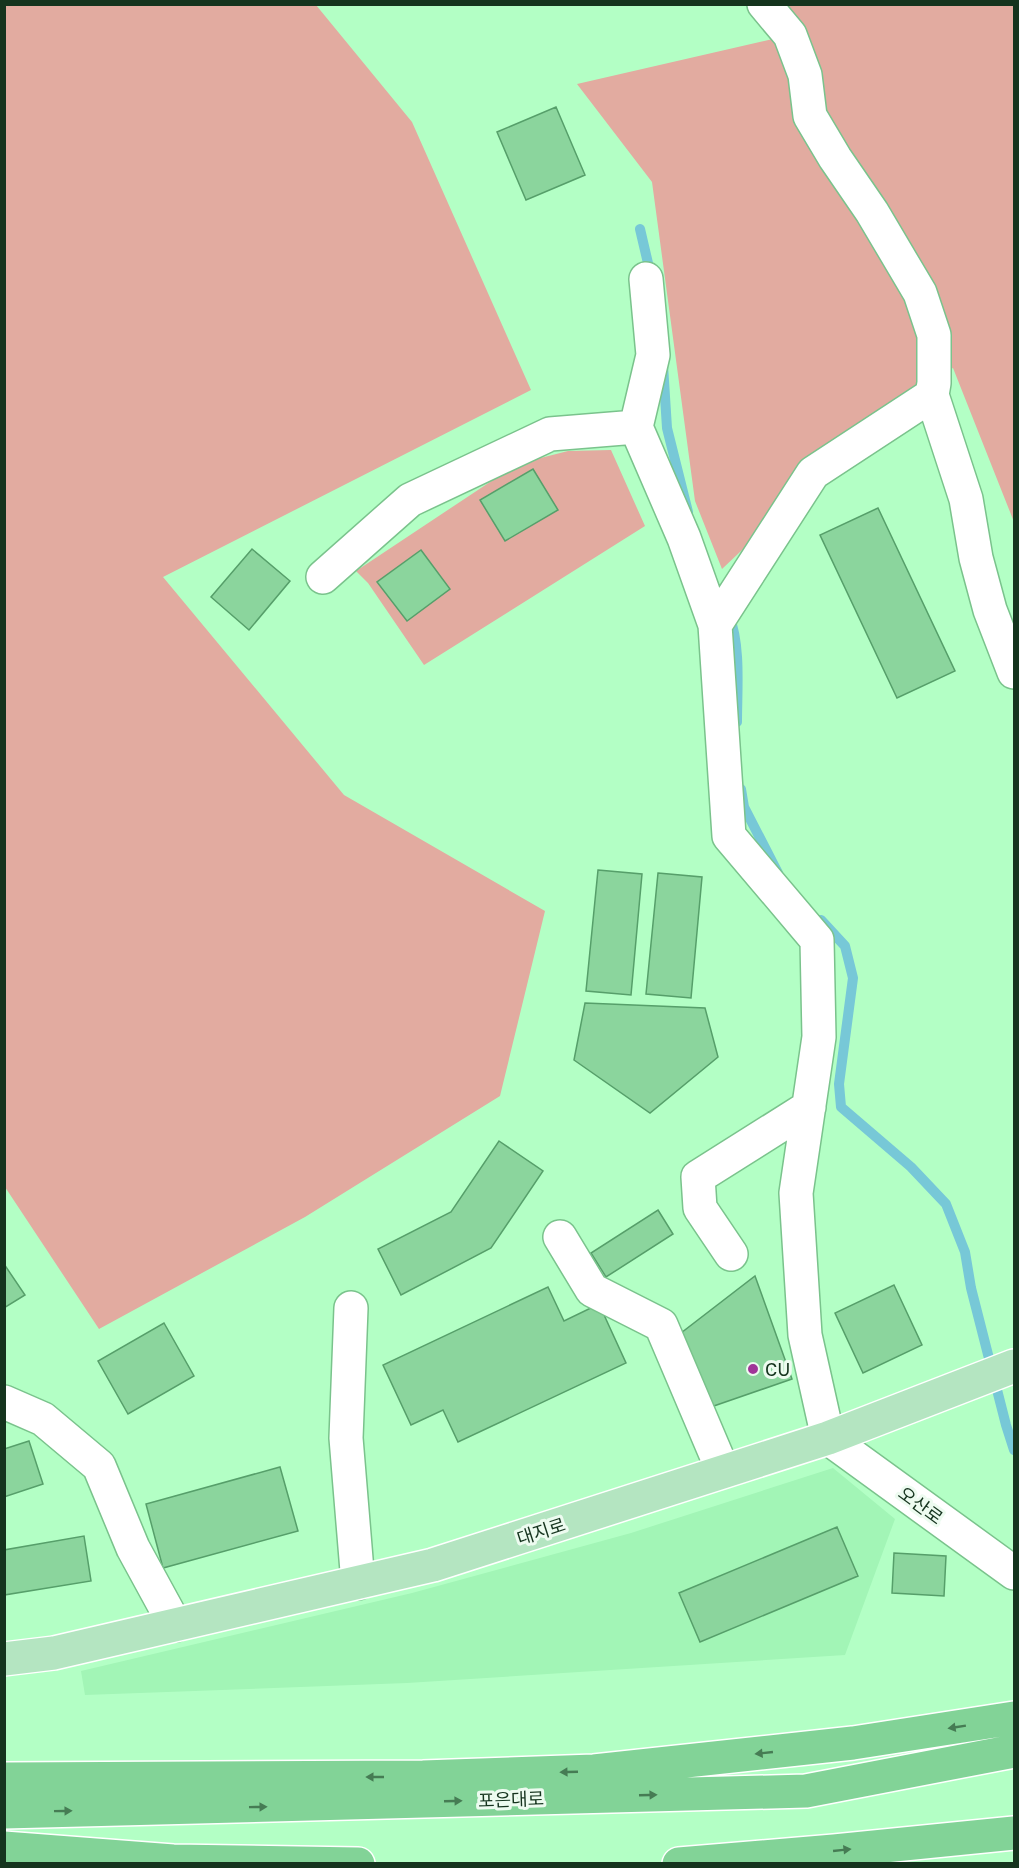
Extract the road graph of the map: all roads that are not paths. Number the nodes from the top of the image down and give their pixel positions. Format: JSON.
{"nodes":[{"id":1,"x":764,"y":4,"type":"edge"},
{"id":2,"x":646,"y":279,"type":"dead end"},
{"id":3,"x":932,"y":395,"type":"junction"},
{"id":4,"x":636,"y":427,"type":"junction"},
{"id":5,"x":323,"y":577,"type":"dead end"},
{"id":6,"x":722,"y":613,"type":"junction"},
{"id":7,"x":1014,"y":672,"type":"edge"},
{"id":8,"x":809,"y":1107,"type":"junction"},
{"id":9,"x":560,"y":1238,"type":"dead end"},
{"id":10,"x":731,"y":1254,"type":"dead end"},
{"id":11,"x":351,"y":1308,"type":"dead end"},
{"id":12,"x":1000,"y":1372,"type":"edge"},
{"id":13,"x":4,"y":1402,"type":"edge"},
{"id":14,"x":828,"y":1438,"type":"junction"},
{"id":15,"x":723,"y":1471,"type":"junction"},
{"id":16,"x":1014,"y":1573,"type":"edge"},
{"id":17,"x":358,"y":1583,"type":"junction"},
{"id":18,"x":175,"y":1625,"type":"junction"},
{"id":19,"x":4,"y":1657,"type":"edge"},
{"id":20,"x":1014,"y":1718,"type":"edge"},
{"id":21,"x":1014,"y":1751,"type":"edge"},
{"id":22,"x":4,"y":1779,"type":"edge"},
{"id":23,"x":4,"y":1812,"type":"edge"},
{"id":24,"x":1014,"y":1833,"type":"edge"},
{"id":25,"x":4,"y":1848,"type":"edge"},
{"id":26,"x":358,"y":1863,"type":"edge"},
{"id":27,"x":679,"y":1863,"type":"edge"}],
"edges":[{"from":1,"to":3,"type":"street"},
{"from":2,"to":4,"type":"street"},
{"from":3,"to":6,"type":"street"},
{"from":3,"to":7,"type":"street"},
{"from":4,"to":5,"type":"street"},
{"from":4,"to":6,"type":"street"},
{"from":6,"to":8,"type":"street"},
{"from":8,"to":10,"type":"street"},
{"from":8,"to":14,"type":"street"},
{"from":9,"to":15,"type":"street"},
{"from":11,"to":17,"type":"street"},
{"from":12,"to":14,"type":"main road","name":"대지로"},
{"from":13,"to":18,"type":"street"},
{"from":14,"to":15,"type":"main road","name":"대지로"},
{"from":14,"to":16,"type":"street","name":"오산로"},
{"from":15,"to":17,"type":"main road","name":"대지로"},
{"from":17,"to":18,"type":"main road","name":"대지로"},
{"from":18,"to":19,"type":"main road","name":"대지로"},
{"from":20,"to":22,"type":"highway","name":"포은대로","one_way":true},
{"from":23,"to":21,"type":"highway","name":"포은대로","one_way":true},
{"from":27,"to":24,"type":"highway","one_way":true},
{"from":25,"to":26,"type":"highway"}]}
